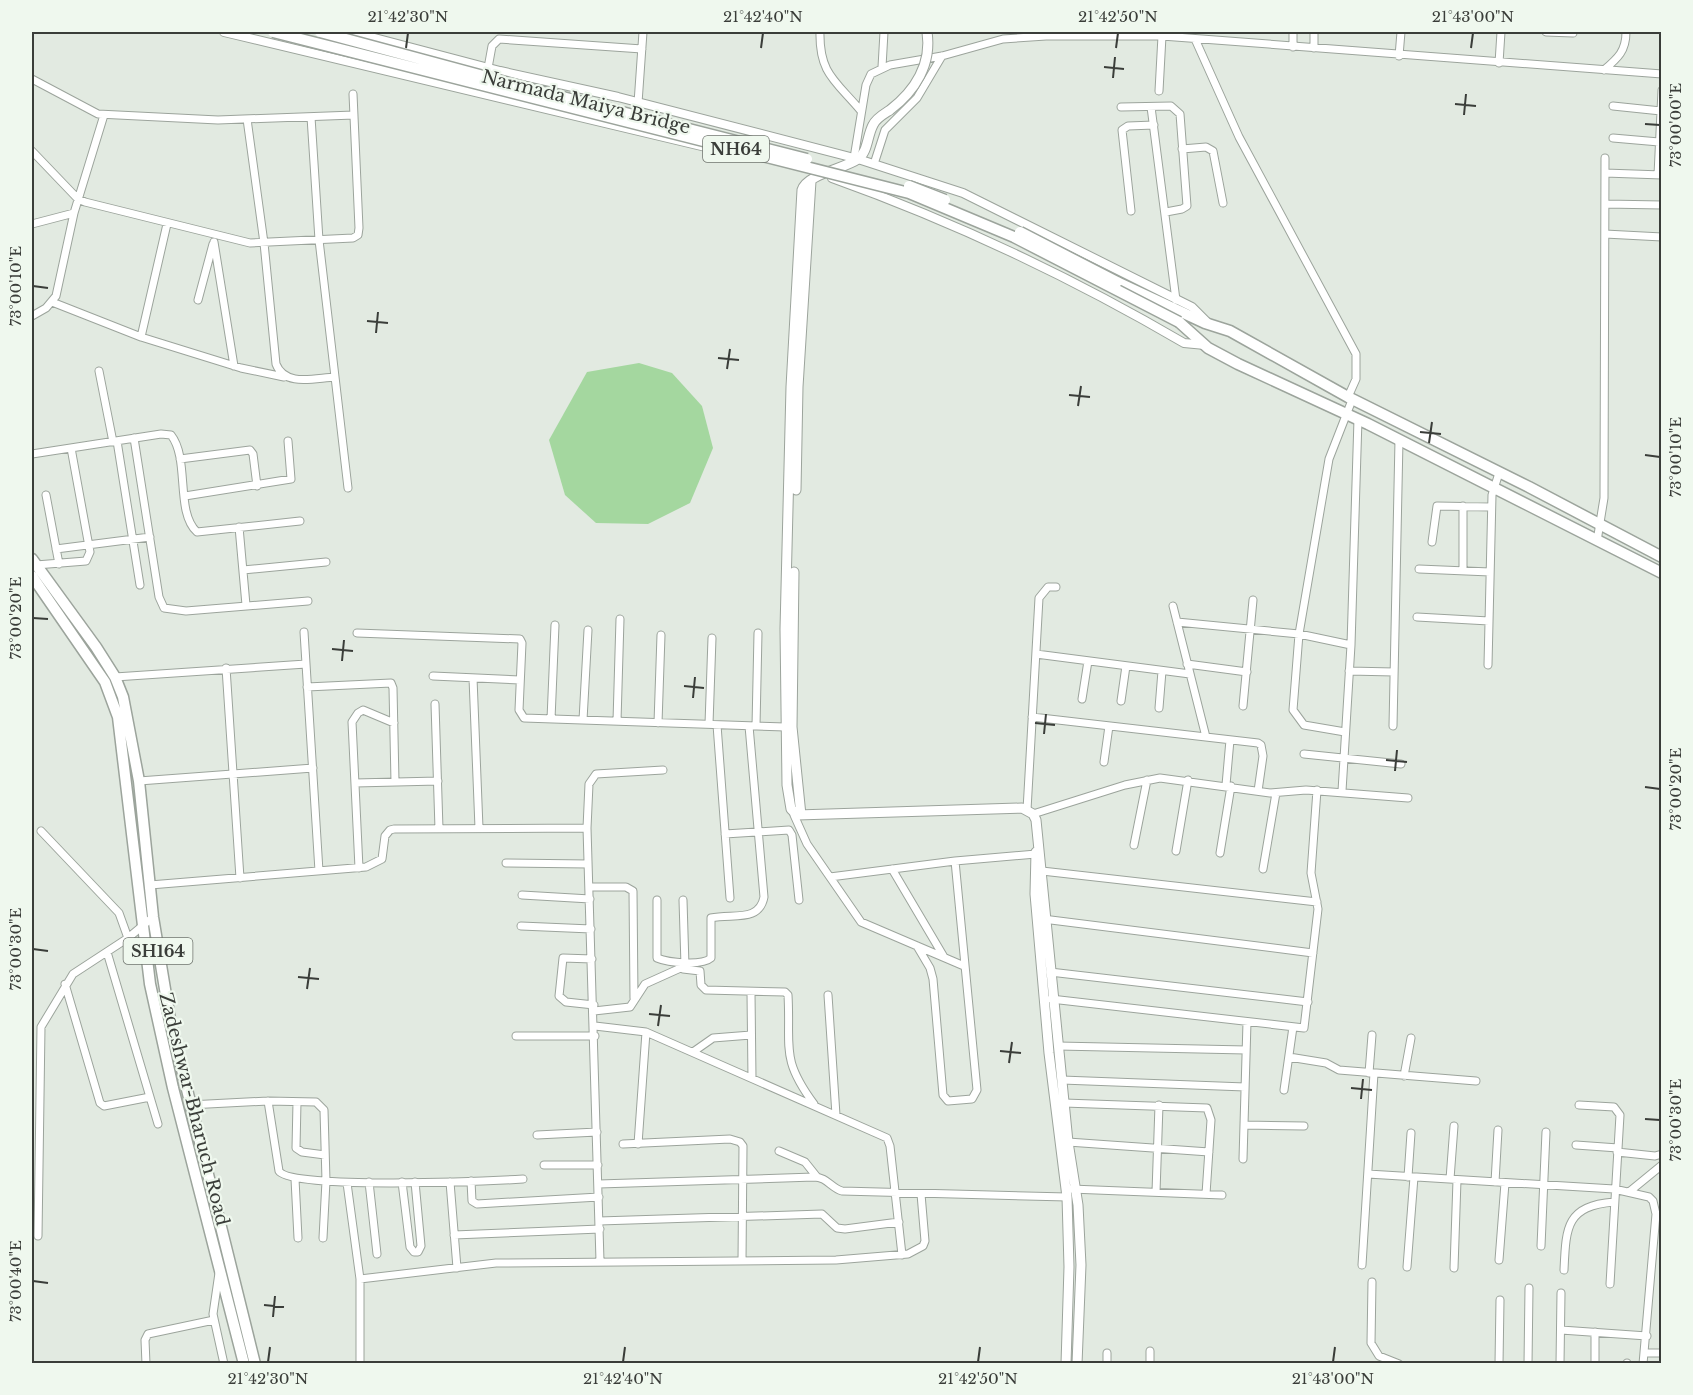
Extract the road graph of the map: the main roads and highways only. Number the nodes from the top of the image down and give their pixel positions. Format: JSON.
{"nodes":[{"id":1,"x":273,"y":32,"type":"edge"},
{"id":2,"x":320,"y":32,"type":"edge"},
{"id":3,"x":927,"y":32,"type":"edge"},
{"id":4,"x":811,"y":181,"type":"junction"},
{"id":5,"x":1182,"y":318,"type":"junction"},
{"id":6,"x":1662,"y":557,"type":"edge"},
{"id":7,"x":34,"y":562,"type":"edge"},
{"id":8,"x":1662,"y":573,"type":"edge"},
{"id":9,"x":32,"y":576,"type":"edge"},
{"id":10,"x":797,"y":815,"type":"junction"},
{"id":11,"x":1039,"y":829,"type":"junction"},
{"id":12,"x":1042,"y":919,"type":"junction"},
{"id":13,"x":1049,"y":999,"type":"junction"},
{"id":14,"x":1069,"y":1191,"type":"junction"},
{"id":15,"x":243,"y":1364,"type":"edge"},
{"id":16,"x":255,"y":1364,"type":"edge"},
{"id":17,"x":1066,"y":1364,"type":"edge"},
{"id":18,"x":1077,"y":1364,"type":"edge"}],
"edges":[{"from":1,"to":5,"type":"main road","number":"NH64","bridge":true},
{"from":2,"to":5,"type":"main road","name":"Narmada Maiya Bridge","number":"NH64","bridge":true},
{"from":3,"to":4,"type":"main road","bridge":true},
{"from":4,"to":10,"type":"main road"},
{"from":4,"to":10,"type":"main road"},
{"from":5,"to":6,"type":"main road","number":"NH64"},
{"from":5,"to":8,"type":"main road","number":"NH64"},
{"from":7,"to":16,"type":"main road","name":"Zadeshwar-Bharuch Road","number":"SH164"},
{"from":9,"to":15,"type":"main road","name":"Zadeshwar-Bharuch Road","number":"SH164"},
{"from":10,"to":11,"type":"main road"},
{"from":11,"to":12,"type":"main road"},
{"from":11,"to":12,"type":"main road"},
{"from":12,"to":13,"type":"main road"},
{"from":12,"to":13,"type":"main road"},
{"from":13,"to":14,"type":"main road"},
{"from":13,"to":14,"type":"main road"},
{"from":14,"to":17,"type":"main road"},
{"from":14,"to":18,"type":"main road"}]}
